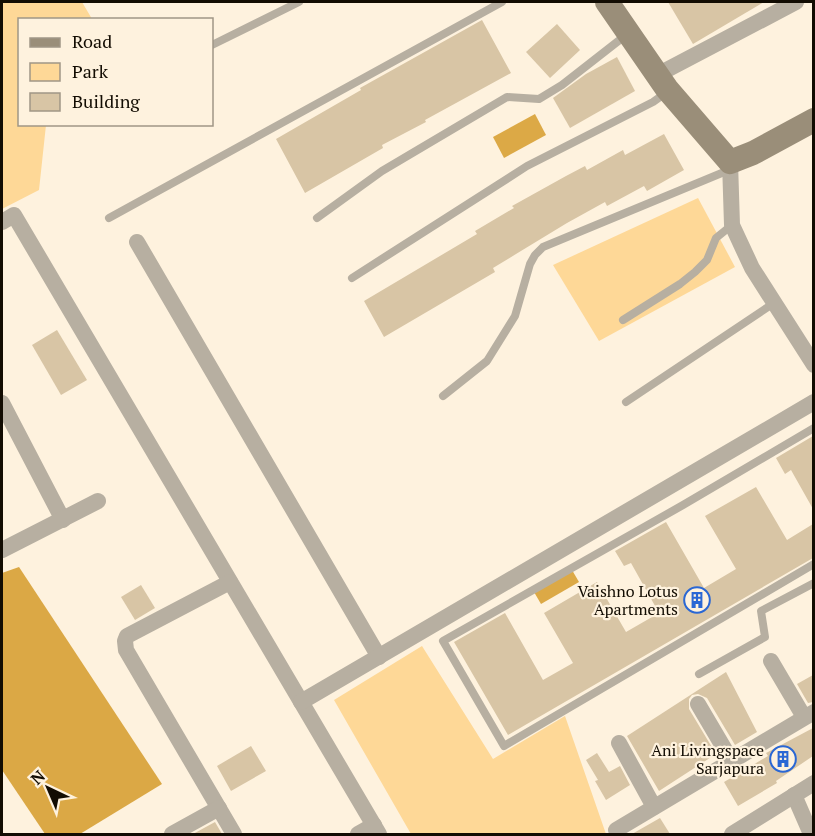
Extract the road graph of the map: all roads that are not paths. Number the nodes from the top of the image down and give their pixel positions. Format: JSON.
{"nodes":[{"id":1,"x":299,"y":2,"type":"edge"},
{"id":2,"x":502,"y":2,"type":"edge"},
{"id":3,"x":607,"y":2,"type":"edge"},
{"id":4,"x":796,"y":2,"type":"edge"},
{"id":5,"x":628,"y":33,"type":"junction"},
{"id":6,"x":213,"y":45,"type":"edge"},
{"id":7,"x":663,"y":83,"type":"junction"},
{"id":8,"x":813,"y":120,"type":"edge"},
{"id":9,"x":729,"y":166,"type":"junction"},
{"id":10,"x":110,"y":218,"type":"dead end"},
{"id":11,"x":317,"y":218,"type":"dead end"},
{"id":12,"x":2,"y":222,"type":"edge"},
{"id":13,"x":732,"y":225,"type":"junction"},
{"id":14,"x":137,"y":242,"type":"dead end"},
{"id":15,"x":352,"y":278,"type":"dead end"},
{"id":16,"x":774,"y":303,"type":"junction"},
{"id":17,"x":623,"y":320,"type":"dead end"},
{"id":18,"x":813,"y":365,"type":"edge"},
{"id":19,"x":443,"y":396,"type":"dead end"},
{"id":20,"x":626,"y":402,"type":"dead end"},
{"id":21,"x":813,"y":402,"type":"edge"},
{"id":22,"x":2,"y":403,"type":"edge"},
{"id":23,"x":813,"y":428,"type":"edge"},
{"id":24,"x":98,"y":501,"type":"dead end"},
{"id":25,"x":63,"y":520,"type":"junction"},
{"id":26,"x":2,"y":550,"type":"edge"},
{"id":27,"x":813,"y":564,"type":"edge"},
{"id":28,"x":230,"y":582,"type":"junction"},
{"id":29,"x":813,"y":583,"type":"edge"},
{"id":30,"x":379,"y":657,"type":"junction"},
{"id":31,"x":771,"y":661,"type":"dead end"},
{"id":32,"x":699,"y":674,"type":"dead end"},
{"id":33,"x":301,"y":702,"type":"junction"},
{"id":34,"x":698,"y":704,"type":"dead end"},
{"id":35,"x":809,"y":715,"type":"edge"},
{"id":36,"x":619,"y":743,"type":"dead end"},
{"id":37,"x":731,"y":760,"type":"junction"},
{"id":38,"x":813,"y":783,"type":"edge"},
{"id":39,"x":794,"y":795,"type":"junction"},
{"id":40,"x":654,"y":807,"type":"junction"},
{"id":41,"x":219,"y":808,"type":"junction"},
{"id":42,"x":377,"y":830,"type":"edge"},
{"id":43,"x":616,"y":830,"type":"dead end"},
{"id":44,"x":172,"y":834,"type":"edge"},
{"id":45,"x":234,"y":834,"type":"edge"},
{"id":46,"x":358,"y":834,"type":"edge"},
{"id":47,"x":732,"y":834,"type":"edge"},
{"id":48,"x":811,"y":834,"type":"edge"}],
"edges":[{"from":1,"to":6,"type":"lane"},
{"from":2,"to":10,"type":"lane"},
{"from":3,"to":5,"type":"main road"},
{"from":4,"to":7,"type":"street"},
{"from":5,"to":7,"type":"main road"},
{"from":5,"to":11,"type":"lane"},
{"from":7,"to":9,"type":"main road"},
{"from":7,"to":15,"type":"lane"},
{"from":8,"to":9,"type":"main road"},
{"from":9,"to":13,"type":"street"},
{"from":9,"to":19,"type":"lane"},
{"from":12,"to":28,"type":"street"},
{"from":13,"to":16,"type":"street"},
{"from":13,"to":17,"type":"lane"},
{"from":14,"to":30,"type":"street"},
{"from":16,"to":18,"type":"street"},
{"from":16,"to":20,"type":"lane"},
{"from":21,"to":30,"type":"street"},
{"from":22,"to":25,"type":"street"},
{"from":23,"to":27,"type":"lane"},
{"from":24,"to":25,"type":"street"},
{"from":25,"to":26,"type":"street"},
{"from":28,"to":33,"type":"street"},
{"from":28,"to":41,"type":"street"},
{"from":29,"to":32,"type":"lane"},
{"from":30,"to":33,"type":"street"},
{"from":31,"to":35,"type":"street"},
{"from":33,"to":42,"type":"street"},
{"from":34,"to":37,"type":"street"},
{"from":35,"to":37,"type":"street"},
{"from":36,"to":40,"type":"street"},
{"from":37,"to":40,"type":"street"},
{"from":38,"to":39,"type":"street"},
{"from":39,"to":47,"type":"street"},
{"from":39,"to":48,"type":"street"},
{"from":40,"to":43,"type":"street"},
{"from":41,"to":44,"type":"street"},
{"from":41,"to":45,"type":"street"},
{"from":42,"to":46,"type":"street"}]}
